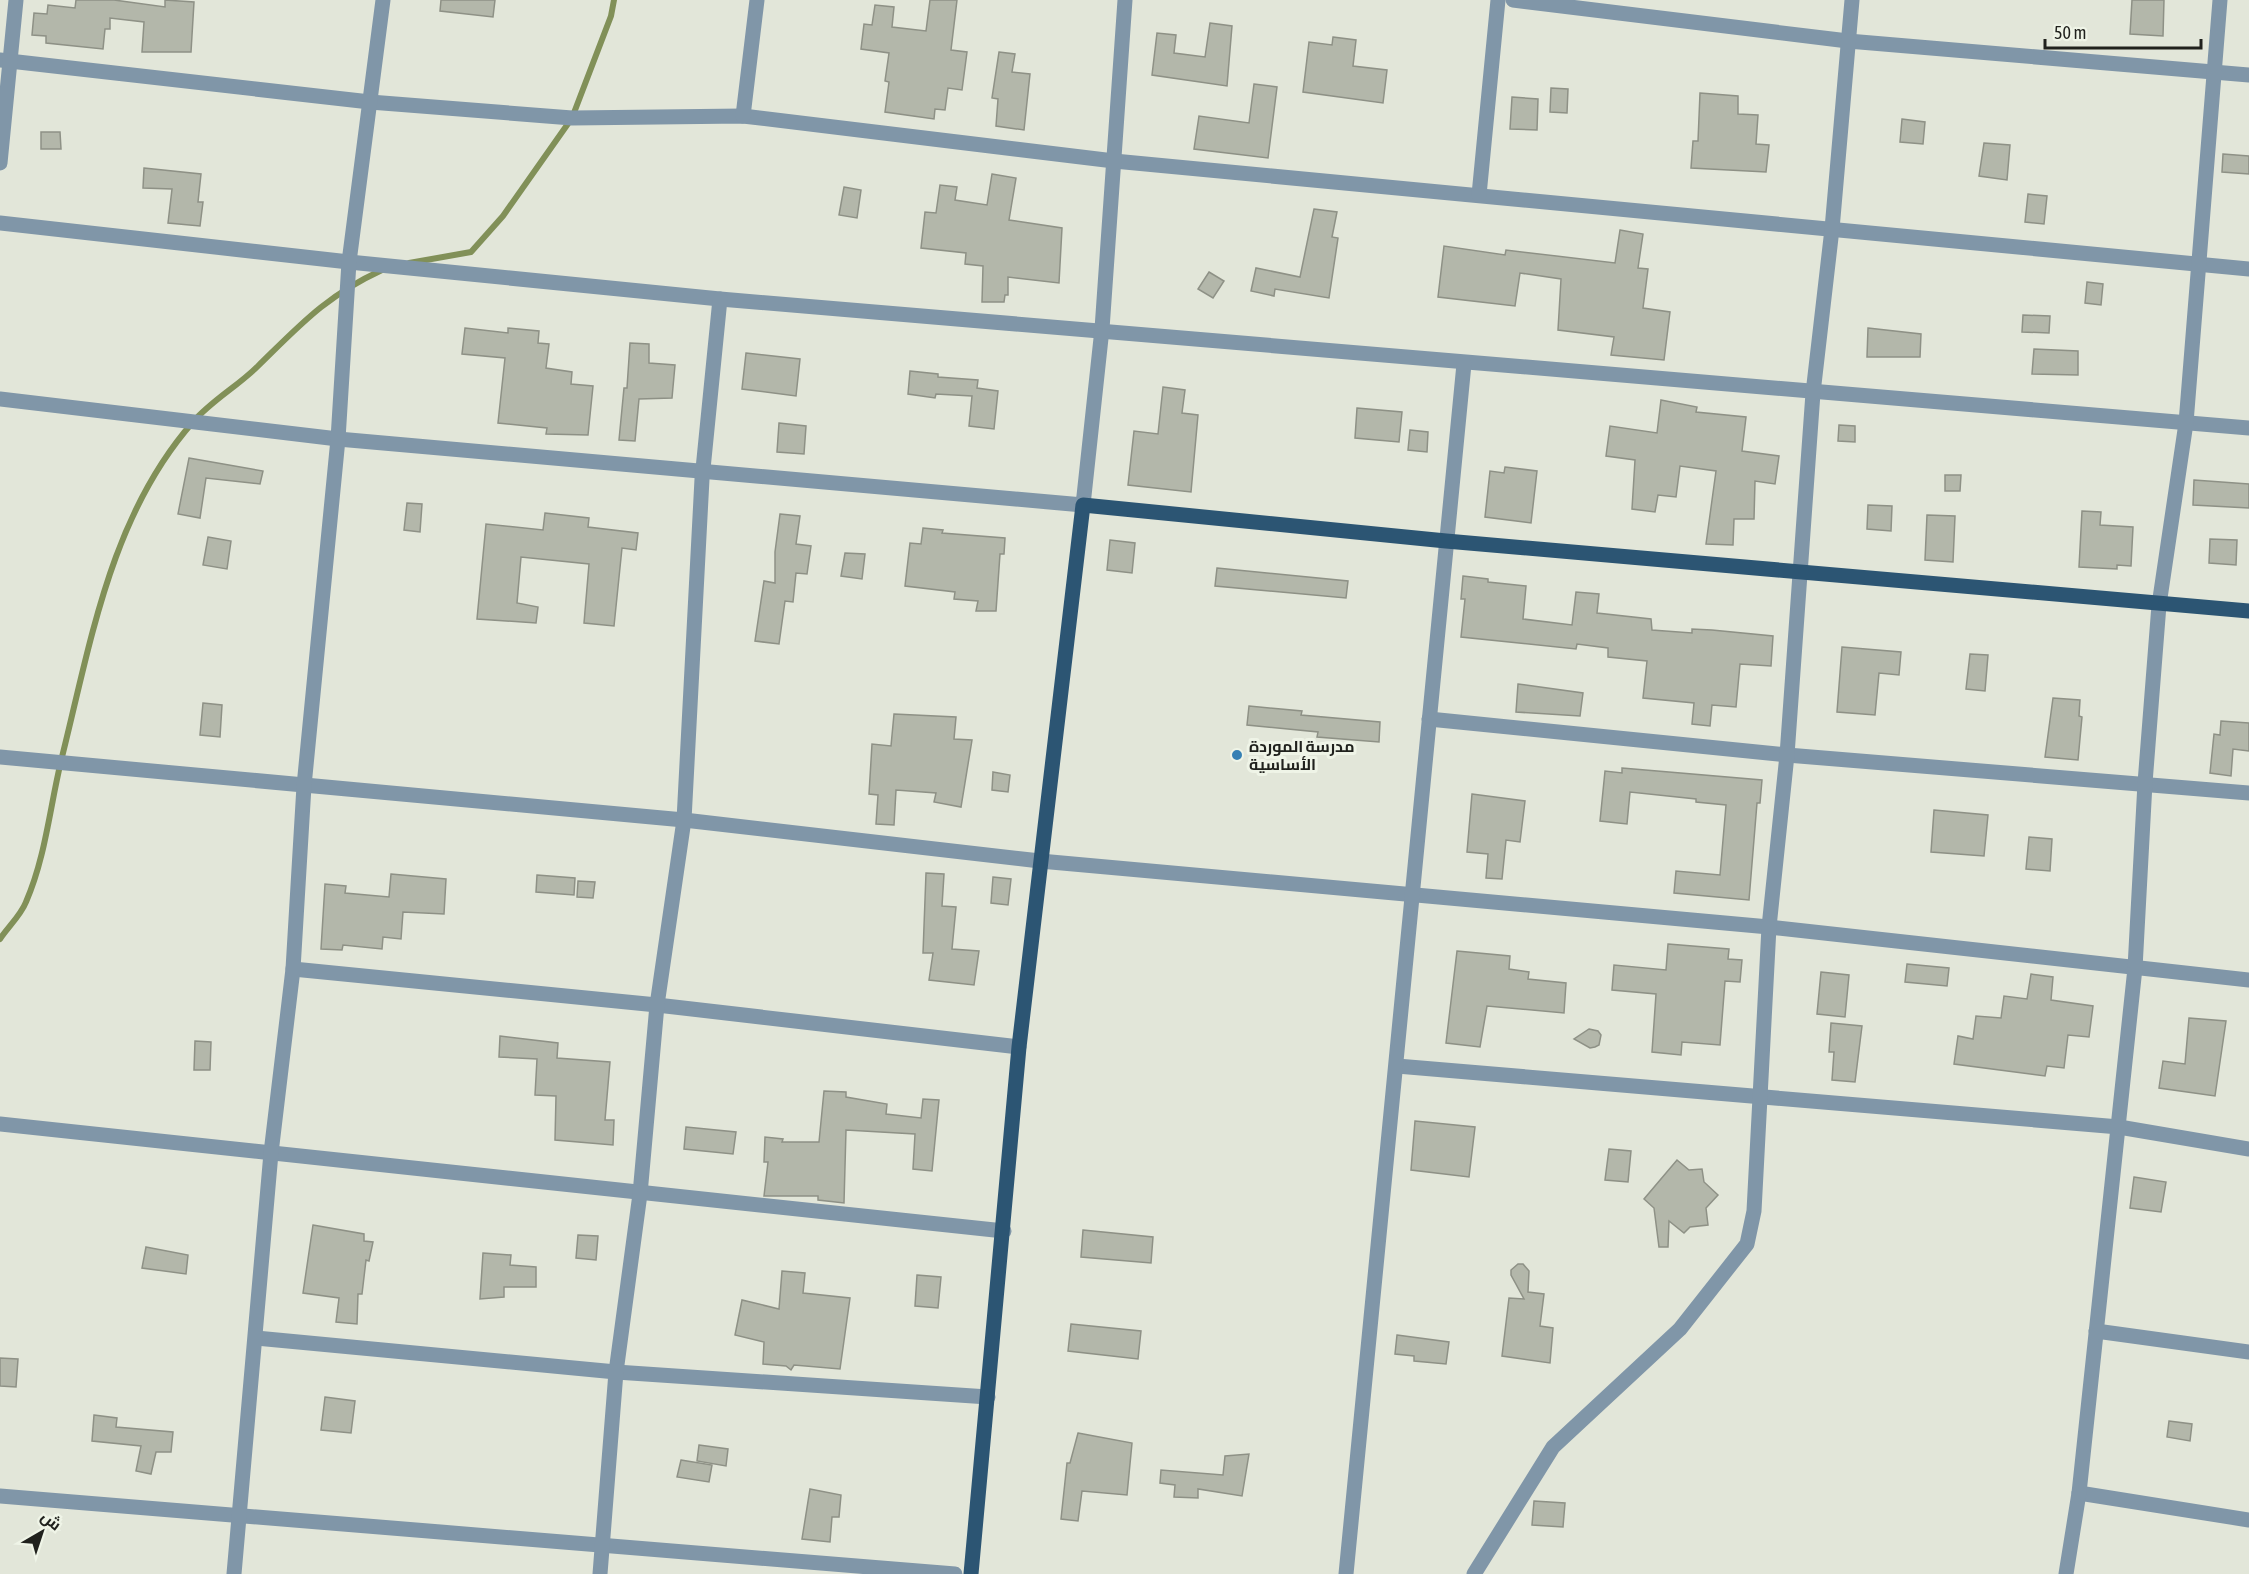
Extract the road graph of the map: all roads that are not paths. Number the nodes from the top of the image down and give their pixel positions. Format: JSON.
{"nodes":[{"id":1,"x":16,"y":0,"type":"edge"},
{"id":2,"x":383,"y":0,"type":"edge"},
{"id":3,"x":757,"y":0,"type":"edge"},
{"id":4,"x":1125,"y":0,"type":"edge"},
{"id":5,"x":1498,"y":0,"type":"edge"},
{"id":6,"x":1513,"y":0,"type":"edge"},
{"id":7,"x":1852,"y":0,"type":"edge"},
{"id":8,"x":2220,"y":0,"type":"edge"},
{"id":9,"x":1848,"y":41,"type":"junction"},
{"id":10,"x":5,"y":61,"type":"edge"},
{"id":11,"x":2216,"y":73,"type":"junction"},
{"id":12,"x":2249,"y":75,"type":"edge"},
{"id":13,"x":370,"y":102,"type":"junction"},
{"id":14,"x":743,"y":116,"type":"junction"},
{"id":15,"x":1114,"y":161,"type":"junction"},
{"id":16,"x":0,"y":163,"type":"edge"},
{"id":17,"x":1479,"y":195,"type":"junction"},
{"id":18,"x":0,"y":223,"type":"edge"},
{"id":19,"x":1832,"y":229,"type":"junction"},
{"id":20,"x":349,"y":262,"type":"junction"},
{"id":21,"x":2198,"y":265,"type":"junction"},
{"id":22,"x":2249,"y":269,"type":"edge"},
{"id":23,"x":720,"y":299,"type":"junction"},
{"id":24,"x":1102,"y":329,"type":"junction"},
{"id":25,"x":1464,"y":364,"type":"junction"},
{"id":26,"x":1814,"y":393,"type":"junction"},
{"id":27,"x":0,"y":399,"type":"edge"},
{"id":28,"x":2186,"y":423,"type":"junction"},
{"id":29,"x":2249,"y":429,"type":"edge"},
{"id":30,"x":338,"y":439,"type":"junction"},
{"id":31,"x":703,"y":471,"type":"junction"},
{"id":32,"x":1083,"y":505,"type":"junction"},
{"id":33,"x":1446,"y":541,"type":"junction"},
{"id":34,"x":1801,"y":570,"type":"junction"},
{"id":35,"x":2159,"y":605,"type":"junction"},
{"id":36,"x":2249,"y":611,"type":"edge"},
{"id":37,"x":1429,"y":719,"type":"junction"},
{"id":38,"x":1787,"y":755,"type":"junction"},
{"id":39,"x":0,"y":758,"type":"edge"},
{"id":40,"x":2145,"y":783,"type":"junction"},
{"id":41,"x":304,"y":786,"type":"junction"},
{"id":42,"x":2249,"y":793,"type":"edge"},
{"id":43,"x":684,"y":820,"type":"junction"},
{"id":44,"x":1040,"y":861,"type":"junction"},
{"id":45,"x":1414,"y":894,"type":"junction"},
{"id":46,"x":1769,"y":927,"type":"junction"},
{"id":47,"x":2135,"y":968,"type":"junction"},
{"id":48,"x":293,"y":969,"type":"junction"},
{"id":49,"x":2249,"y":980,"type":"edge"},
{"id":50,"x":657,"y":1005,"type":"junction"},
{"id":51,"x":1019,"y":1047,"type":"junction"},
{"id":52,"x":1397,"y":1066,"type":"junction"},
{"id":53,"x":1760,"y":1095,"type":"junction"},
{"id":54,"x":0,"y":1124,"type":"edge"},
{"id":55,"x":2119,"y":1127,"type":"junction"},
{"id":56,"x":2249,"y":1149,"type":"edge"},
{"id":57,"x":271,"y":1153,"type":"junction"},
{"id":58,"x":640,"y":1194,"type":"junction"},
{"id":59,"x":1004,"y":1230,"type":"junction"},
{"id":60,"x":2096,"y":1331,"type":"junction"},
{"id":61,"x":256,"y":1338,"type":"junction"},
{"id":62,"x":2249,"y":1352,"type":"edge"},
{"id":63,"x":616,"y":1372,"type":"junction"},
{"id":64,"x":988,"y":1398,"type":"junction"},
{"id":65,"x":2079,"y":1493,"type":"junction"},
{"id":66,"x":0,"y":1496,"type":"edge"},
{"id":67,"x":240,"y":1516,"type":"junction"},
{"id":68,"x":2249,"y":1520,"type":"edge"},
{"id":69,"x":602,"y":1547,"type":"junction"},
{"id":70,"x":234,"y":1574,"type":"edge"},
{"id":71,"x":600,"y":1574,"type":"edge"},
{"id":72,"x":955,"y":1574,"type":"edge"},
{"id":73,"x":971,"y":1574,"type":"edge"},
{"id":74,"x":1346,"y":1574,"type":"edge"},
{"id":75,"x":1474,"y":1574,"type":"edge"},
{"id":76,"x":2066,"y":1574,"type":"edge"}],
"edges":[{"from":1,"to":10,"type":"street"},
{"from":2,"to":13,"type":"street"},
{"from":3,"to":14,"type":"street"},
{"from":4,"to":15,"type":"street"},
{"from":5,"to":17,"type":"street"},
{"from":6,"to":9,"type":"street"},
{"from":7,"to":9,"type":"street"},
{"from":8,"to":11,"type":"street"},
{"from":9,"to":11,"type":"street"},
{"from":9,"to":19,"type":"street"},
{"from":10,"to":13,"type":"street"},
{"from":10,"to":16,"type":"street"},
{"from":11,"to":12,"type":"street"},
{"from":11,"to":21,"type":"street"},
{"from":13,"to":14,"type":"street"},
{"from":13,"to":20,"type":"street"},
{"from":14,"to":15,"type":"street"},
{"from":15,"to":17,"type":"street"},
{"from":15,"to":24,"type":"street"},
{"from":17,"to":19,"type":"street"},
{"from":18,"to":20,"type":"street"},
{"from":19,"to":21,"type":"street"},
{"from":19,"to":26,"type":"street"},
{"from":20,"to":23,"type":"street"},
{"from":20,"to":30,"type":"street"},
{"from":21,"to":22,"type":"street"},
{"from":21,"to":28,"type":"street"},
{"from":23,"to":24,"type":"street"},
{"from":23,"to":31,"type":"street"},
{"from":24,"to":25,"type":"street"},
{"from":24,"to":32,"type":"street"},
{"from":25,"to":26,"type":"street"},
{"from":25,"to":33,"type":"street"},
{"from":26,"to":28,"type":"street"},
{"from":26,"to":34,"type":"street"},
{"from":27,"to":30,"type":"street"},
{"from":28,"to":29,"type":"street"},
{"from":28,"to":35,"type":"street"},
{"from":30,"to":31,"type":"street"},
{"from":30,"to":41,"type":"street"},
{"from":31,"to":32,"type":"street"},
{"from":31,"to":43,"type":"street"},
{"from":32,"to":33,"type":"main road"},
{"from":32,"to":44,"type":"main road"},
{"from":33,"to":34,"type":"main road"},
{"from":33,"to":37,"type":"street"},
{"from":34,"to":35,"type":"main road"},
{"from":34,"to":38,"type":"street"},
{"from":35,"to":36,"type":"main road"},
{"from":35,"to":40,"type":"street"},
{"from":37,"to":38,"type":"street"},
{"from":37,"to":45,"type":"street"},
{"from":38,"to":40,"type":"street"},
{"from":38,"to":46,"type":"street"},
{"from":39,"to":41,"type":"street"},
{"from":40,"to":42,"type":"street"},
{"from":40,"to":47,"type":"street"},
{"from":41,"to":43,"type":"street"},
{"from":41,"to":48,"type":"street"},
{"from":43,"to":44,"type":"street"},
{"from":43,"to":50,"type":"street"},
{"from":44,"to":45,"type":"street"},
{"from":44,"to":51,"type":"main road"},
{"from":45,"to":46,"type":"street"},
{"from":45,"to":52,"type":"street"},
{"from":46,"to":47,"type":"street"},
{"from":46,"to":53,"type":"street"},
{"from":47,"to":49,"type":"street"},
{"from":47,"to":55,"type":"street"},
{"from":48,"to":50,"type":"street"},
{"from":48,"to":57,"type":"street"},
{"from":50,"to":51,"type":"street"},
{"from":50,"to":58,"type":"street"},
{"from":51,"to":59,"type":"main road"},
{"from":52,"to":53,"type":"street"},
{"from":52,"to":74,"type":"street"},
{"from":53,"to":55,"type":"street"},
{"from":53,"to":75,"type":"street"},
{"from":54,"to":57,"type":"street"},
{"from":55,"to":56,"type":"street"},
{"from":55,"to":60,"type":"street"},
{"from":57,"to":58,"type":"street"},
{"from":57,"to":61,"type":"street"},
{"from":58,"to":59,"type":"street"},
{"from":58,"to":63,"type":"street"},
{"from":59,"to":64,"type":"main road"},
{"from":60,"to":62,"type":"street"},
{"from":60,"to":65,"type":"street"},
{"from":61,"to":63,"type":"street"},
{"from":61,"to":67,"type":"street"},
{"from":63,"to":64,"type":"street"},
{"from":63,"to":69,"type":"street"},
{"from":64,"to":73,"type":"main road"},
{"from":65,"to":68,"type":"street"},
{"from":65,"to":76,"type":"street"},
{"from":66,"to":67,"type":"street"},
{"from":67,"to":69,"type":"street"},
{"from":67,"to":70,"type":"street"},
{"from":69,"to":71,"type":"street"},
{"from":69,"to":72,"type":"street"}]}
